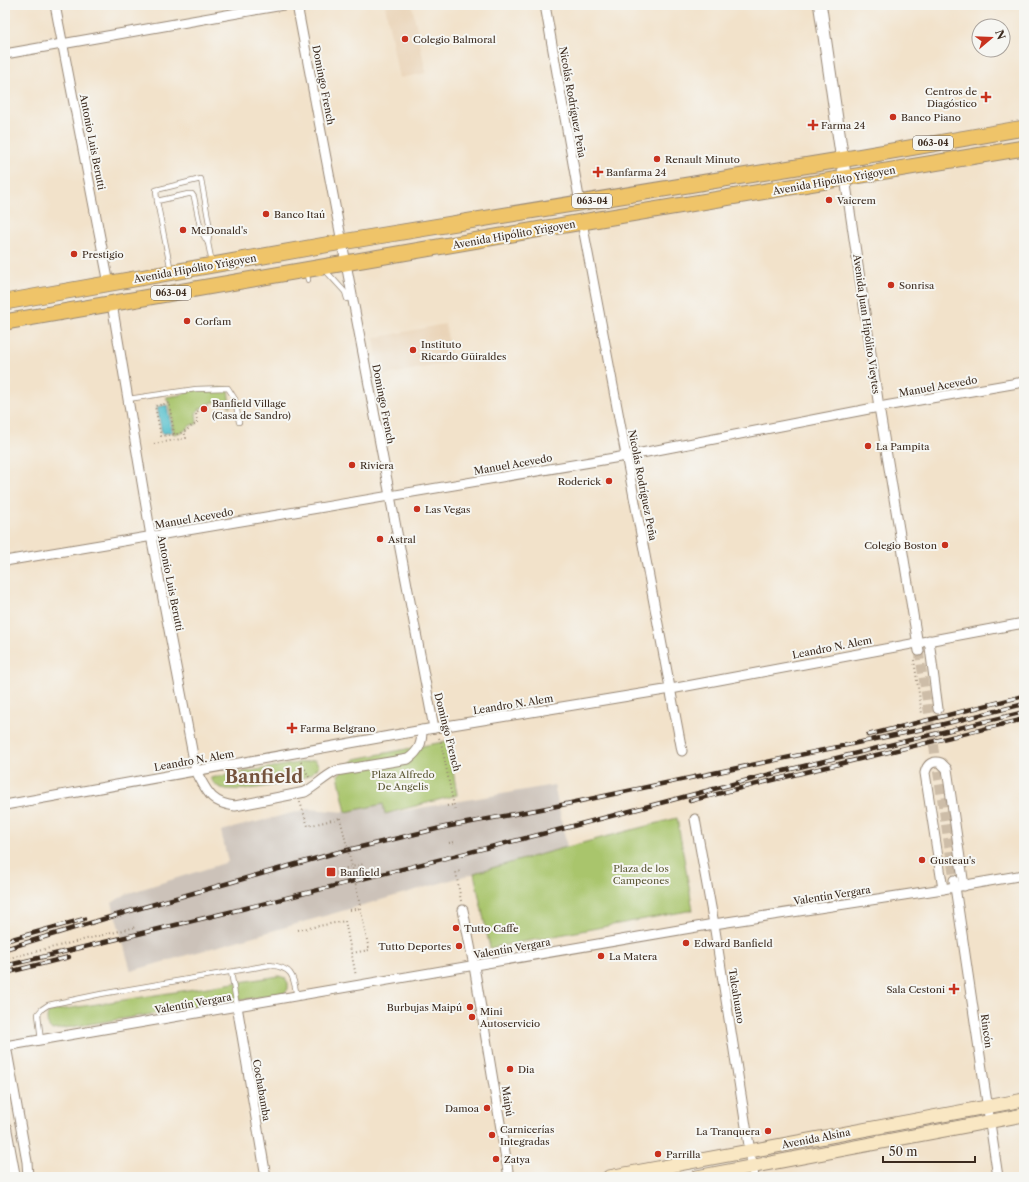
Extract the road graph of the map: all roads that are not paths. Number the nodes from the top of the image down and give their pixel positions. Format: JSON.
{"nodes":[{"id":1,"x":55,"y":5,"type":"edge"},
{"id":2,"x":283,"y":5,"type":"edge"},
{"id":3,"x":297,"y":5,"type":"edge"},
{"id":4,"x":545,"y":5,"type":"edge"},
{"id":5,"x":820,"y":5,"type":"edge"},
{"id":6,"x":62,"y":44,"type":"junction"},
{"id":7,"x":5,"y":54,"type":"edge"},
{"id":8,"x":1024,"y":128,"type":"edge"},
{"id":9,"x":1024,"y":148,"type":"edge"},
{"id":10,"x":842,"y":159,"type":"junction"},
{"id":11,"x":845,"y":178,"type":"junction"},
{"id":12,"x":157,"y":200,"type":"junction"},
{"id":13,"x":580,"y":203,"type":"junction"},
{"id":14,"x":582,"y":222,"type":"junction"},
{"id":15,"x":342,"y":242,"type":"junction"},
{"id":16,"x":208,"y":243,"type":"junction"},
{"id":17,"x":346,"y":263,"type":"junction"},
{"id":18,"x":213,"y":265,"type":"junction"},
{"id":19,"x":322,"y":267,"type":"junction"},
{"id":20,"x":171,"y":273,"type":"junction"},
{"id":21,"x":109,"y":284,"type":"junction"},
{"id":22,"x":348,"y":298,"type":"junction"},
{"id":23,"x":5,"y":302,"type":"edge"},
{"id":24,"x":112,"y":304,"type":"junction"},
{"id":25,"x":5,"y":322,"type":"edge"},
{"id":26,"x":1024,"y":382,"type":"edge"},
{"id":27,"x":128,"y":399,"type":"junction"},
{"id":28,"x":879,"y":407,"type":"junction"},
{"id":29,"x":239,"y":422,"type":"dead end"},
{"id":30,"x":626,"y":456,"type":"junction"},
{"id":31,"x":390,"y":496,"type":"junction"},
{"id":32,"x":151,"y":536,"type":"junction"},
{"id":33,"x":5,"y":561,"type":"edge"},
{"id":34,"x":1024,"y":623,"type":"edge"},
{"id":35,"x":929,"y":640,"type":"junction"},
{"id":36,"x":918,"y":646,"type":"junction"},
{"id":37,"x":671,"y":689,"type":"junction"},
{"id":38,"x":938,"y":709,"type":"dead end"},
{"id":39,"x":434,"y":728,"type":"junction"},
{"id":40,"x":422,"y":730,"type":"junction"},
{"id":41,"x":682,"y":751,"type":"dead end"},
{"id":42,"x":196,"y":771,"type":"junction"},
{"id":43,"x":5,"y":805,"type":"edge"},
{"id":44,"x":695,"y":819,"type":"dead end"},
{"id":45,"x":1024,"y":875,"type":"edge"},
{"id":46,"x":957,"y":884,"type":"junction"},
{"id":47,"x":943,"y":890,"type":"junction"},
{"id":48,"x":463,"y":910,"type":"road end"},
{"id":49,"x":714,"y":924,"type":"junction"},
{"id":50,"x":474,"y":966,"type":"junction"},
{"id":51,"x":231,"y":972,"type":"junction"},
{"id":52,"x":297,"y":996,"type":"junction"},
{"id":53,"x":236,"y":1006,"type":"junction"},
{"id":54,"x":42,"y":1041,"type":"junction"},
{"id":55,"x":5,"y":1046,"type":"edge"},
{"id":56,"x":1024,"y":1100,"type":"edge"},
{"id":57,"x":987,"y":1106,"type":"junction"},
{"id":58,"x":1024,"y":1115,"type":"edge"},
{"id":59,"x":990,"y":1121,"type":"junction"},
{"id":60,"x":5,"y":1128,"type":"edge"},
{"id":61,"x":750,"y":1151,"type":"junction"},
{"id":62,"x":753,"y":1172,"type":"edge"},
{"id":63,"x":14,"y":1177,"type":"edge"},
{"id":64,"x":28,"y":1177,"type":"edge"},
{"id":65,"x":266,"y":1177,"type":"edge"},
{"id":66,"x":509,"y":1177,"type":"edge"},
{"id":67,"x":609,"y":1177,"type":"edge"},
{"id":68,"x":697,"y":1177,"type":"edge"},
{"id":69,"x":998,"y":1177,"type":"edge"}],
"edges":[{"from":1,"to":6,"type":"street","name":"Antonio Luis Berutti"},
{"from":2,"to":6,"type":"street"},
{"from":3,"to":15,"type":"street","name":"Domingo French"},
{"from":4,"to":13,"type":"street","name":"Nicolás Rodríguez Peña"},
{"from":5,"to":10,"type":"street","name":"Avenida Juan Hipólito Vieytes"},
{"from":6,"to":7,"type":"street"},
{"from":6,"to":21,"type":"street","name":"Antonio Luis Berutti"},
{"from":8,"to":10,"type":"main road","name":"Avenida Hipólito Yrigoyen","number":"063-04"},
{"from":9,"to":11,"type":"main road","name":"Avenida Hipólito Yrigoyen","number":"063-04"},
{"from":10,"to":11,"type":"street","name":"Avenida Juan Hipólito Vieytes"},
{"from":10,"to":13,"type":"main road","name":"Avenida Hipólito Yrigoyen","number":"063-04"},
{"from":11,"to":14,"type":"main road","name":"Avenida Hipólito Yrigoyen","number":"063-04"},
{"from":11,"to":28,"type":"street","name":"Avenida Juan Hipólito Vieytes"},
{"from":12,"to":16,"type":"lane"},
{"from":12,"to":16,"type":"lane"},
{"from":12,"to":20,"type":"lane"},
{"from":13,"to":15,"type":"main road","name":"Avenida Hipólito Yrigoyen","number":"063-04"},
{"from":14,"to":17,"type":"main road","name":"Avenida Hipólito Yrigoyen","number":"063-04"},
{"from":14,"to":30,"type":"street","name":"Nicolás Rodríguez Peña"},
{"from":15,"to":17,"type":"street","name":"Domingo French"},
{"from":15,"to":18,"type":"main road","name":"Avenida Hipólito Yrigoyen","number":"063-04"},
{"from":16,"to":18,"type":"lane"},
{"from":17,"to":19,"type":"main road","name":"Avenida Hipólito Yrigoyen","number":"063-04"},
{"from":17,"to":22,"type":"street","name":"Domingo French"},
{"from":18,"to":20,"type":"main road","name":"Avenida Hipólito Yrigoyen","number":"063-04"},
{"from":19,"to":22,"type":"lane"},
{"from":19,"to":24,"type":"main road","name":"Avenida Hipólito Yrigoyen","number":"063-04"},
{"from":20,"to":21,"type":"main road","name":"Avenida Hipólito Yrigoyen","number":"063-04"},
{"from":21,"to":23,"type":"main road","name":"Avenida Hipólito Yrigoyen","number":"063-04"},
{"from":22,"to":31,"type":"street","name":"Domingo French"},
{"from":24,"to":25,"type":"main road","name":"Avenida Hipólito Yrigoyen","number":"063-04"},
{"from":24,"to":27,"type":"street","name":"Antonio Luis Berutti"},
{"from":26,"to":28,"type":"street","name":"Manuel Acevedo"},
{"from":27,"to":29,"type":"lane"},
{"from":27,"to":32,"type":"street","name":"Antonio Luis Berutti"},
{"from":28,"to":30,"type":"street","name":"Manuel Acevedo"},
{"from":28,"to":36,"type":"street","name":"Avenida Juan Hipólito Vieytes"},
{"from":30,"to":31,"type":"street","name":"Manuel Acevedo"},
{"from":30,"to":37,"type":"street","name":"Nicolás Rodríguez Peña"},
{"from":31,"to":32,"type":"street","name":"Manuel Acevedo"},
{"from":31,"to":39,"type":"street","name":"Domingo French"},
{"from":32,"to":33,"type":"street","name":"Manuel Acevedo"},
{"from":32,"to":42,"type":"street","name":"Antonio Luis Berutti"},
{"from":34,"to":35,"type":"street","name":"Leandro N. Alem"},
{"from":35,"to":36,"type":"street","name":"Leandro N. Alem"},
{"from":35,"to":38,"type":"street"},
{"from":36,"to":37,"type":"street","name":"Leandro N. Alem"},
{"from":37,"to":39,"type":"street","name":"Leandro N. Alem"},
{"from":37,"to":41,"type":"street","name":"Nicolás Rodríguez Peña"},
{"from":39,"to":40,"type":"street","name":"Leandro N. Alem"},
{"from":40,"to":42,"type":"street","name":"Leandro N. Alem"},
{"from":40,"to":42,"type":"street","name":"Antonio Luis Berutti"},
{"from":42,"to":43,"type":"street","name":"Leandro N. Alem"},
{"from":44,"to":49,"type":"street","name":"Talcahuano"},
{"from":45,"to":46,"type":"street","name":"Valentín Vergara"},
{"from":46,"to":47,"type":"street","name":"Valentín Vergara"},
{"from":46,"to":47,"type":"street","name":"Rincón"},
{"from":46,"to":57,"type":"street","name":"Rincón"},
{"from":47,"to":49,"type":"street","name":"Valentín Vergara"},
{"from":48,"to":50,"type":"street","name":"Maipú"},
{"from":49,"to":50,"type":"street","name":"Valentín Vergara"},
{"from":49,"to":61,"type":"street","name":"Talcahuano"},
{"from":50,"to":52,"type":"street","name":"Valentín Vergara"},
{"from":50,"to":66,"type":"street","name":"Maipú"},
{"from":51,"to":52,"type":"lane"},
{"from":51,"to":53,"type":"lane"},
{"from":51,"to":54,"type":"lane"},
{"from":52,"to":53,"type":"street","name":"Valentín Vergara"},
{"from":53,"to":54,"type":"street","name":"Valentín Vergara"},
{"from":53,"to":65,"type":"street","name":"Cochabamba"},
{"from":54,"to":55,"type":"street","name":"Valentín Vergara"},
{"from":55,"to":64,"type":"street"},
{"from":56,"to":57,"type":"main road","name":"Avenida Alsina"},
{"from":57,"to":59,"type":"street","name":"Rincón"},
{"from":57,"to":61,"type":"main road","name":"Avenida Alsina"},
{"from":58,"to":59,"type":"main road","name":"Avenida Alsina"},
{"from":59,"to":62,"type":"main road","name":"Avenida Alsina"},
{"from":59,"to":69,"type":"street","name":"Rincón"},
{"from":60,"to":63,"type":"street"},
{"from":61,"to":62,"type":"street","name":"Talcahuano"},
{"from":61,"to":67,"type":"main road","name":"Avenida Alsina"},
{"from":62,"to":68,"type":"main road","name":"Avenida Alsina"}]}
